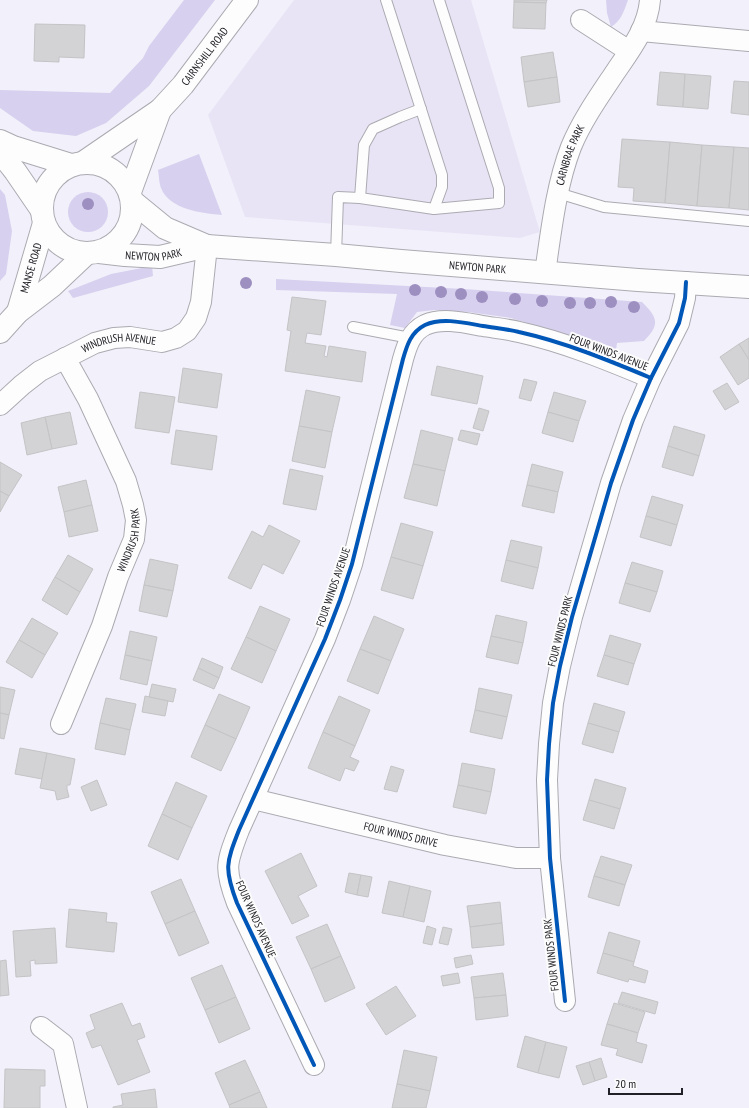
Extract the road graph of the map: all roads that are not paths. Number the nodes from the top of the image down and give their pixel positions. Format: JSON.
{"nodes":[{"id":1,"x":247,"y":0,"type":"edge"},
{"id":2,"x":386,"y":0,"type":"edge"},
{"id":3,"x":439,"y":0,"type":"edge"},
{"id":4,"x":650,"y":0,"type":"edge"},
{"id":5,"x":582,"y":20,"type":"dead end"},
{"id":6,"x":641,"y":31,"type":"junction"},
{"id":7,"x":749,"y":41,"type":"edge"},
{"id":8,"x":630,"y":51,"type":"junction"},
{"id":9,"x":421,"y":109,"type":"junction"},
{"id":10,"x":160,"y":110,"type":"junction"},
{"id":11,"x":0,"y":141,"type":"edge"},
{"id":12,"x":0,"y":152,"type":"edge"},
{"id":13,"x":77,"y":163,"type":"junction"},
{"id":14,"x":558,"y":193,"type":"junction"},
{"id":15,"x":131,"y":197,"type":"junction"},
{"id":16,"x":360,"y":198,"type":"junction"},
{"id":17,"x":434,"y":209,"type":"junction"},
{"id":18,"x":43,"y":216,"type":"junction"},
{"id":19,"x":749,"y":221,"type":"edge"},
{"id":20,"x":206,"y":246,"type":"junction"},
{"id":21,"x":93,"y":252,"type":"junction"},
{"id":22,"x":336,"y":255,"type":"junction"},
{"id":23,"x":545,"y":273,"type":"junction"},
{"id":24,"x":686,"y":282,"type":"junction"},
{"id":25,"x":749,"y":287,"type":"edge"},
{"id":26,"x":18,"y":312,"type":"junction"},
{"id":27,"x":353,"y":327,"type":"dead end"},
{"id":28,"x":0,"y":332,"type":"edge"},
{"id":29,"x":410,"y":338,"type":"junction"},
{"id":30,"x":65,"y":358,"type":"junction"},
{"id":31,"x":651,"y":378,"type":"junction"},
{"id":32,"x":0,"y":405,"type":"edge"},
{"id":33,"x":61,"y":724,"type":"dead end"},
{"id":34,"x":253,"y":799,"type":"junction"},
{"id":35,"x":550,"y":858,"type":"junction"},
{"id":36,"x":565,"y":1001,"type":"dead end"},
{"id":37,"x":41,"y":1027,"type":"dead end"},
{"id":38,"x":314,"y":1066,"type":"dead end"},
{"id":39,"x":77,"y":1108,"type":"edge"}],
"edges":[{"from":1,"to":10,"type":"street","name":"CAIRNSHILL ROAD"},
{"from":2,"to":9,"type":"lane"},
{"from":3,"to":17,"type":"lane"},
{"from":4,"to":6,"type":"street","name":"CARNBRAE PARK"},
{"from":5,"to":8,"type":"street"},
{"from":6,"to":7,"type":"street"},
{"from":6,"to":8,"type":"street","name":"CARNBRAE PARK"},
{"from":8,"to":14,"type":"street","name":"CARNBRAE PARK"},
{"from":9,"to":16,"type":"lane"},
{"from":9,"to":17,"type":"lane"},
{"from":10,"to":13,"type":"street","name":"CAIRNSHILL ROAD"},
{"from":10,"to":15,"type":"street","name":"CAIRNSHILL ROAD"},
{"from":11,"to":13,"type":"street"},
{"from":12,"to":18,"type":"street"},
{"from":13,"to":15,"type":"street"},
{"from":13,"to":18,"type":"street"},
{"from":14,"to":19,"type":"lane"},
{"from":14,"to":23,"type":"street","name":"CARNBRAE PARK"},
{"from":15,"to":20,"type":"street","name":"NEWTON PARK"},
{"from":15,"to":21,"type":"street"},
{"from":16,"to":17,"type":"lane"},
{"from":16,"to":22,"type":"lane"},
{"from":18,"to":21,"type":"street"},
{"from":18,"to":26,"type":"street","name":"MANSE ROAD"},
{"from":20,"to":21,"type":"street","name":"NEWTON PARK"},
{"from":20,"to":22,"type":"street","name":"NEWTON PARK"},
{"from":20,"to":30,"type":"street","name":"WINDRUSH AVENUE"},
{"from":21,"to":26,"type":"street","name":"MANSE ROAD"},
{"from":22,"to":23,"type":"street","name":"NEWTON PARK"},
{"from":23,"to":24,"type":"street","name":"NEWTON PARK"},
{"from":24,"to":25,"type":"street","name":"NEWTON PARK"},
{"from":24,"to":31,"type":"street","name":"FOUR WINDS PARK"},
{"from":26,"to":28,"type":"street","name":"MANSE ROAD"},
{"from":27,"to":29,"type":"lane"},
{"from":29,"to":31,"type":"street","name":"FOUR WINDS AVENUE"},
{"from":29,"to":34,"type":"street","name":"FOUR WINDS AVENUE"},
{"from":30,"to":32,"type":"street","name":"WINDRUSH AVENUE"},
{"from":30,"to":33,"type":"street","name":"WINDRUSH PARK"},
{"from":31,"to":35,"type":"street","name":"FOUR WINDS PARK"},
{"from":34,"to":35,"type":"street","name":"FOUR WINDS DRIVE"},
{"from":34,"to":38,"type":"street","name":"FOUR WINDS AVENUE"},
{"from":35,"to":36,"type":"street","name":"FOUR WINDS PARK"},
{"from":37,"to":39,"type":"street"}]}
